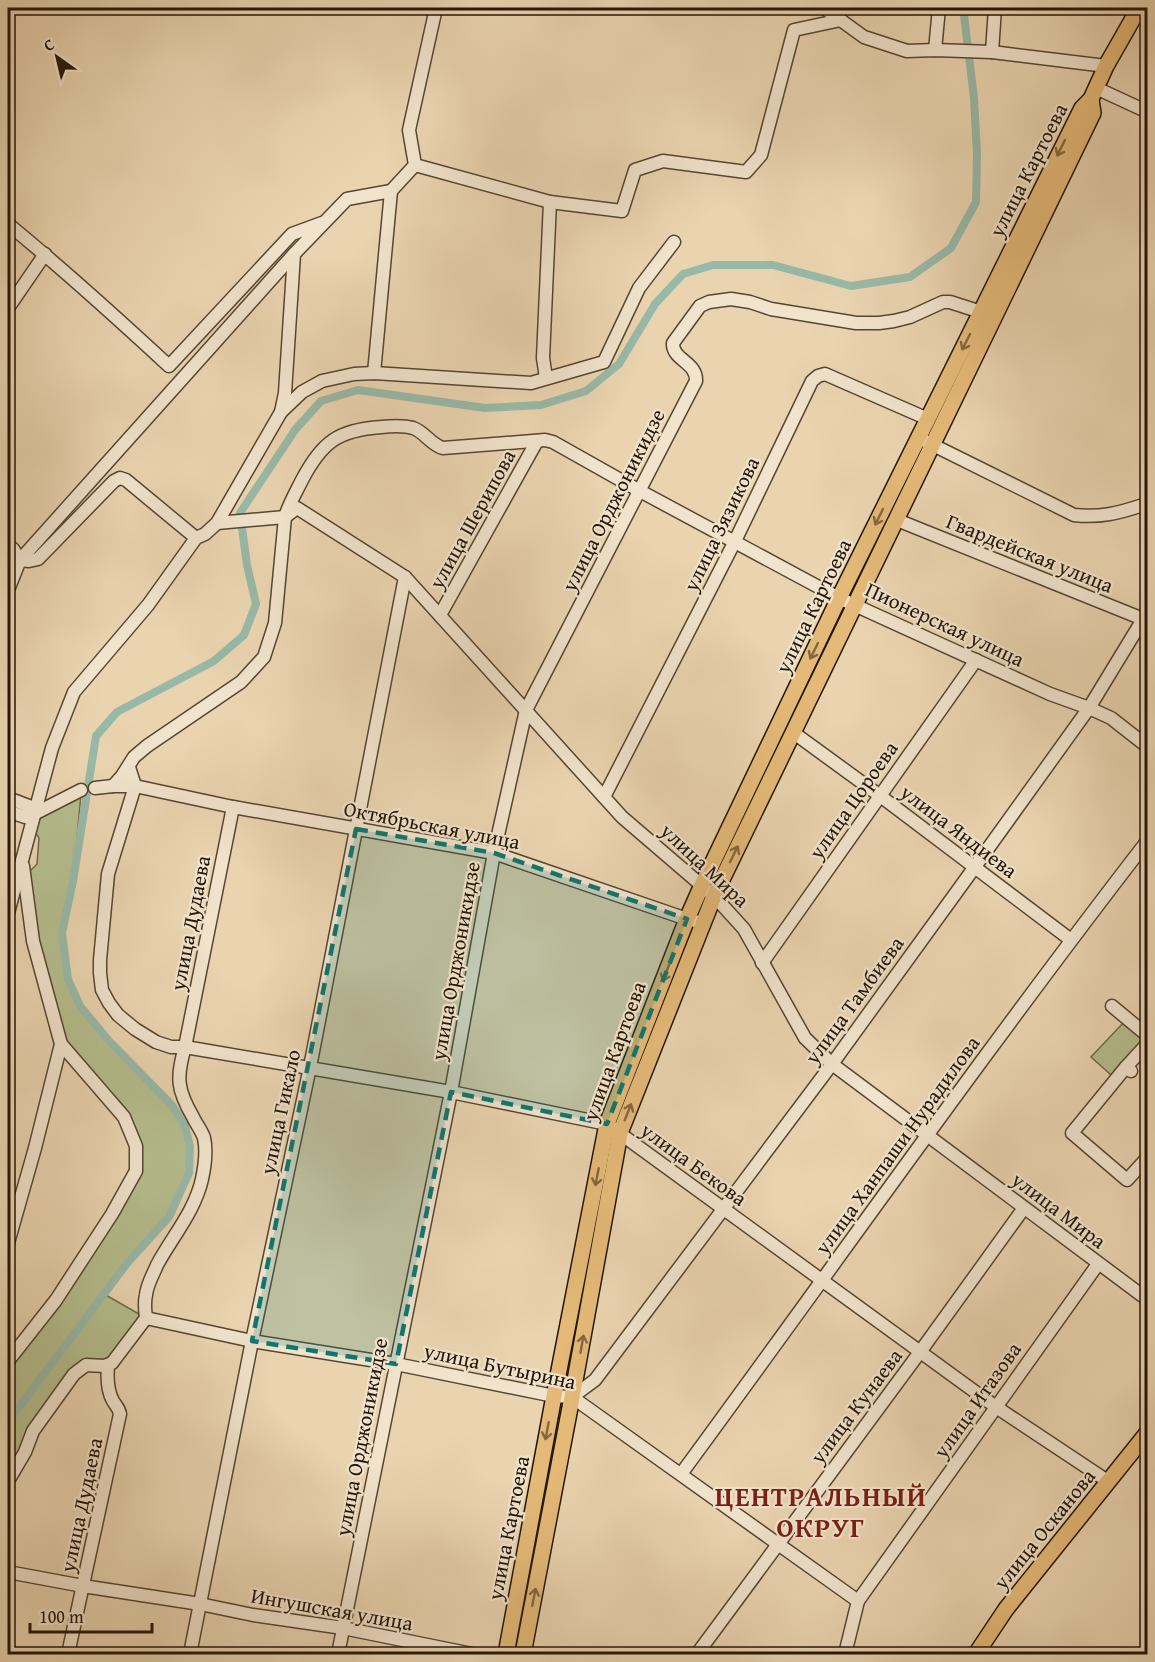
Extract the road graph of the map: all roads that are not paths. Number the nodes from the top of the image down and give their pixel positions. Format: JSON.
{"nodes":[{"id":1,"x":436,"y":8,"type":"edge"},
{"id":2,"x":824,"y":8,"type":"edge"},
{"id":3,"x":939,"y":8,"type":"edge"},
{"id":4,"x":995,"y":8,"type":"edge"},
{"id":5,"x":1139,"y":8,"type":"edge"},
{"id":6,"x":841,"y":20,"type":"junction"},
{"id":7,"x":935,"y":50,"type":"junction"},
{"id":8,"x":992,"y":52,"type":"junction"},
{"id":9,"x":1106,"y":66,"type":"junction"},
{"id":10,"x":1093,"y":93,"type":"junction"},
{"id":11,"x":1148,"y":112,"type":"edge"},
{"id":12,"x":416,"y":165,"type":"junction"},
{"id":13,"x":391,"y":191,"type":"junction"},
{"id":14,"x":550,"y":202,"type":"junction"},
{"id":15,"x":326,"y":221,"type":"junction"},
{"id":16,"x":8,"y":224,"type":"edge"},
{"id":17,"x":674,"y":242,"type":"dead end"},
{"id":18,"x":45,"y":254,"type":"junction"},
{"id":19,"x":294,"y":254,"type":"junction"},
{"id":20,"x":8,"y":308,"type":"edge"},
{"id":21,"x":981,"y":312,"type":"junction"},
{"id":22,"x":374,"y":373,"type":"junction"},
{"id":23,"x":546,"y":378,"type":"junction"},
{"id":24,"x":281,"y":412,"type":"junction"},
{"id":25,"x":928,"y":419,"type":"junction"},
{"id":26,"x":918,"y":438,"type":"junction"},
{"id":27,"x":537,"y":441,"type":"junction"},
{"id":28,"x":933,"y":445,"type":"junction"},
{"id":29,"x":640,"y":490,"type":"junction"},
{"id":30,"x":1148,"y":506,"type":"edge"},
{"id":31,"x":285,"y":517,"type":"junction"},
{"id":32,"x":897,"y":520,"type":"junction"},
{"id":33,"x":217,"y":523,"type":"junction"},
{"id":34,"x":196,"y":538,"type":"junction"},
{"id":35,"x":735,"y":541,"type":"junction"},
{"id":36,"x":8,"y":545,"type":"edge"},
{"id":37,"x":20,"y":560,"type":"junction"},
{"id":38,"x":405,"y":577,"type":"junction"},
{"id":39,"x":8,"y":590,"type":"edge"},
{"id":40,"x":839,"y":598,"type":"junction"},
{"id":41,"x":855,"y":605,"type":"junction"},
{"id":42,"x":440,"y":615,"type":"junction"},
{"id":43,"x":1146,"y":617,"type":"edge"},
{"id":44,"x":976,"y":660,"type":"junction"},
{"id":45,"x":1089,"y":708,"type":"junction"},
{"id":46,"x":526,"y":710,"type":"junction"},
{"id":47,"x":794,"y":733,"type":"junction"},
{"id":48,"x":1148,"y":747,"type":"edge"},
{"id":49,"x":129,"y":767,"type":"junction"},
{"id":50,"x":113,"y":786,"type":"junction"},
{"id":51,"x":135,"y":786,"type":"junction"},
{"id":52,"x":95,"y":788,"type":"dead end"},
{"id":53,"x":81,"y":790,"type":"dead end"},
{"id":54,"x":879,"y":795,"type":"junction"},
{"id":55,"x":604,"y":797,"type":"junction"},
{"id":56,"x":8,"y":798,"type":"edge"},
{"id":57,"x":233,"y":807,"type":"junction"},
{"id":58,"x":8,"y":810,"type":"edge"},
{"id":59,"x":31,"y":813,"type":"junction"},
{"id":60,"x":356,"y":829,"type":"junction"},
{"id":61,"x":1148,"y":840,"type":"edge"},
{"id":62,"x":494,"y":853,"type":"junction"},
{"id":63,"x":22,"y":860,"type":"junction"},
{"id":64,"x":974,"y":868,"type":"junction"},
{"id":65,"x":702,"y":885,"type":"junction"},
{"id":66,"x":714,"y":896,"type":"junction"},
{"id":67,"x":8,"y":913,"type":"edge"},
{"id":68,"x":687,"y":919,"type":"junction"},
{"id":69,"x":703,"y":923,"type":"junction"},
{"id":70,"x":1071,"y":940,"type":"junction"},
{"id":71,"x":762,"y":963,"type":"junction"},
{"id":72,"x":1112,"y":1006,"type":"dead end"},
{"id":73,"x":1148,"y":1036,"type":"edge"},
{"id":74,"x":1148,"y":1043,"type":"edge"},
{"id":75,"x":61,"y":1044,"type":"junction"},
{"id":76,"x":185,"y":1047,"type":"junction"},
{"id":77,"x":832,"y":1064,"type":"junction"},
{"id":78,"x":310,"y":1067,"type":"junction"},
{"id":79,"x":451,"y":1092,"type":"junction"},
{"id":80,"x":614,"y":1129,"type":"junction"},
{"id":81,"x":926,"y":1135,"type":"junction"},
{"id":82,"x":1148,"y":1157,"type":"edge"},
{"id":83,"x":1024,"y":1208,"type":"junction"},
{"id":84,"x":723,"y":1210,"type":"junction"},
{"id":85,"x":8,"y":1243,"type":"edge"},
{"id":86,"x":1098,"y":1264,"type":"junction"},
{"id":87,"x":822,"y":1282,"type":"junction"},
{"id":88,"x":1148,"y":1300,"type":"edge"},
{"id":89,"x":146,"y":1318,"type":"junction"},
{"id":90,"x":252,"y":1341,"type":"junction"},
{"id":91,"x":920,"y":1352,"type":"junction"},
{"id":92,"x":8,"y":1361,"type":"edge"},
{"id":93,"x":396,"y":1364,"type":"junction"},
{"id":94,"x":108,"y":1366,"type":"junction"},
{"id":95,"x":554,"y":1396,"type":"junction"},
{"id":96,"x":572,"y":1397,"type":"junction"},
{"id":97,"x":996,"y":1407,"type":"junction"},
{"id":98,"x":1148,"y":1432,"type":"edge"},
{"id":99,"x":681,"y":1474,"type":"junction"},
{"id":100,"x":8,"y":1481,"type":"edge"},
{"id":101,"x":1109,"y":1482,"type":"junction"},
{"id":102,"x":777,"y":1544,"type":"junction"},
{"id":103,"x":8,"y":1572,"type":"edge"},
{"id":104,"x":83,"y":1586,"type":"junction"},
{"id":105,"x":858,"y":1601,"type":"junction"},
{"id":106,"x":200,"y":1604,"type":"junction"},
{"id":107,"x":343,"y":1628,"type":"junction"},
{"id":108,"x":68,"y":1654,"type":"edge"},
{"id":109,"x":190,"y":1654,"type":"edge"},
{"id":110,"x":338,"y":1654,"type":"edge"},
{"id":111,"x":472,"y":1654,"type":"edge"},
{"id":112,"x":506,"y":1654,"type":"edge"},
{"id":113,"x":523,"y":1654,"type":"edge"},
{"id":114,"x":697,"y":1654,"type":"edge"},
{"id":115,"x":845,"y":1654,"type":"edge"},
{"id":116,"x":976,"y":1654,"type":"edge"}],
"edges":[{"from":1,"to":12,"type":"street"},
{"from":2,"to":6,"type":"street"},
{"from":3,"to":7,"type":"street"},
{"from":4,"to":8,"type":"street"},
{"from":5,"to":9,"type":"main road"},
{"from":6,"to":7,"type":"street"},
{"from":6,"to":14,"type":"street"},
{"from":7,"to":8,"type":"street"},
{"from":8,"to":9,"type":"street"},
{"from":9,"to":10,"type":"main road"},
{"from":10,"to":11,"type":"street"},
{"from":10,"to":21,"type":"main road","name":"улица Картоева","one_way":true},
{"from":10,"to":28,"type":"main road","name":"улица Картоева"},
{"from":12,"to":13,"type":"street"},
{"from":12,"to":14,"type":"street"},
{"from":13,"to":15,"type":"street"},
{"from":13,"to":22,"type":"street"},
{"from":14,"to":23,"type":"street"},
{"from":15,"to":18,"type":"street"},
{"from":15,"to":19,"type":"street"},
{"from":16,"to":18,"type":"street"},
{"from":17,"to":23,"type":"street"},
{"from":18,"to":20,"type":"street"},
{"from":19,"to":24,"type":"street"},
{"from":19,"to":37,"type":"street"},
{"from":21,"to":25,"type":"main road","name":"улица Картоева","one_way":true},
{"from":21,"to":29,"type":"street","name":"улица Орджоникидзе"},
{"from":22,"to":23,"type":"street"},
{"from":22,"to":24,"type":"street"},
{"from":24,"to":33,"type":"street"},
{"from":25,"to":26,"type":"main road","name":"улица Картоева"},
{"from":25,"to":35,"type":"street","name":"улица Зязикова"},
{"from":26,"to":28,"type":"street"},
{"from":26,"to":40,"type":"main road","name":"улица Картоева","one_way":true},
{"from":27,"to":29,"type":"street","name":"Пионерская улица"},
{"from":27,"to":31,"type":"street","name":"Пионерская улица"},
{"from":27,"to":42,"type":"street","name":"улица Шерипова"},
{"from":28,"to":30,"type":"street"},
{"from":28,"to":32,"type":"main road","name":"улица Картоева"},
{"from":29,"to":35,"type":"street","name":"Пионерская улица"},
{"from":29,"to":46,"type":"street","name":"улица Орджоникидзе"},
{"from":31,"to":33,"type":"street","name":"улица Мира"},
{"from":31,"to":38,"type":"street","name":"улица Мира"},
{"from":31,"to":49,"type":"street"},
{"from":32,"to":41,"type":"main road","name":"улица Картоева"},
{"from":32,"to":43,"type":"street","name":"Гвардейская улица"},
{"from":33,"to":34,"type":"street"},
{"from":34,"to":37,"type":"street"},
{"from":34,"to":59,"type":"street"},
{"from":35,"to":40,"type":"street","name":"Пионерская улица"},
{"from":35,"to":55,"type":"street","name":"улица Зязикова"},
{"from":36,"to":37,"type":"street"},
{"from":37,"to":39,"type":"street"},
{"from":38,"to":42,"type":"street","name":"улица Мира"},
{"from":38,"to":60,"type":"street","name":"улица Гикало"},
{"from":40,"to":41,"type":"street","name":"Пионерская улица"},
{"from":40,"to":65,"type":"main road","name":"улица Картоева","one_way":true},
{"from":41,"to":44,"type":"street","name":"Пионерская улица"},
{"from":41,"to":47,"type":"main road","name":"улица Картоева"},
{"from":42,"to":46,"type":"street","name":"улица Мира"},
{"from":43,"to":45,"type":"street","name":"улица Тамбиева"},
{"from":44,"to":45,"type":"street","name":"Пионерская улица"},
{"from":44,"to":54,"type":"street","name":"улица Цороева"},
{"from":45,"to":48,"type":"street","name":"Пионерская улица"},
{"from":45,"to":64,"type":"street","name":"улица Тамбиева"},
{"from":46,"to":55,"type":"street","name":"улица Мира"},
{"from":46,"to":62,"type":"street","name":"улица Орджоникидзе"},
{"from":47,"to":54,"type":"street","name":"улица Яндиева"},
{"from":66,"to":47,"type":"main road","name":"улица Картоева","one_way":true},
{"from":49,"to":50,"type":"street"},
{"from":49,"to":51,"type":"street"},
{"from":50,"to":51,"type":"street","name":"Октябрьская улица"},
{"from":50,"to":52,"type":"street","name":"Октябрьская улица"},
{"from":51,"to":57,"type":"street","name":"Октябрьская улица"},
{"from":51,"to":76,"type":"street","name":"улица Бекова"},
{"from":53,"to":59,"type":"street"},
{"from":54,"to":64,"type":"street","name":"улица Яндиева"},
{"from":54,"to":71,"type":"street","name":"улица Цороева"},
{"from":55,"to":65,"type":"street","name":"улица Мира"},
{"from":56,"to":59,"type":"street"},
{"from":57,"to":60,"type":"street","name":"Октябрьская улица"},
{"from":57,"to":76,"type":"street","name":"улица Дудаева"},
{"from":58,"to":59,"type":"street"},
{"from":59,"to":63,"type":"street"},
{"from":60,"to":62,"type":"street","name":"Октябрьская улица"},
{"from":60,"to":78,"type":"street","name":"улица Гикало"},
{"from":61,"to":70,"type":"street","name":"улица Ханпаши Нурадилова"},
{"from":62,"to":68,"type":"street","name":"Октябрьская улица"},
{"from":62,"to":79,"type":"street","name":"улица Орджоникидзе"},
{"from":63,"to":67,"type":"street"},
{"from":63,"to":75,"type":"street"},
{"from":64,"to":70,"type":"street","name":"улица Яндиева"},
{"from":64,"to":77,"type":"street","name":"улица Тамбиева"},
{"from":65,"to":66,"type":"street","name":"улица Мира"},
{"from":65,"to":68,"type":"main road","name":"улица Картоева"},
{"from":66,"to":69,"type":"main road","name":"улица Картоева"},
{"from":66,"to":71,"type":"street","name":"улица Мира"},
{"from":68,"to":69,"type":"street","name":"Октябрьская улица"},
{"from":68,"to":80,"type":"main road","name":"улица Картоева","one_way":true},
{"from":80,"to":69,"type":"main road","name":"улица Картоева","one_way":true},
{"from":70,"to":81,"type":"street","name":"улица Ханпаши Нурадилова"},
{"from":71,"to":77,"type":"street","name":"улица Мира"},
{"from":72,"to":73,"type":"street"},
{"from":74,"to":82,"type":"street"},
{"from":75,"to":85,"type":"street"},
{"from":75,"to":92,"type":"street"},
{"from":76,"to":78,"type":"street","name":"улица Бекова"},
{"from":76,"to":89,"type":"street","name":"улица Дудаева"},
{"from":77,"to":81,"type":"street","name":"улица Мира"},
{"from":77,"to":84,"type":"street","name":"улица Тамбиева"},
{"from":78,"to":79,"type":"street","name":"улица Бекова"},
{"from":78,"to":90,"type":"street","name":"улица Гикало"},
{"from":79,"to":80,"type":"street","name":"улица Бекова"},
{"from":79,"to":93,"type":"street","name":"улица Орджоникидзе"},
{"from":80,"to":84,"type":"street","name":"улица Бекова"},
{"from":80,"to":95,"type":"main road","name":"улица Картоева","one_way":true},
{"from":96,"to":80,"type":"main road","name":"улица Картоева","one_way":true},
{"from":81,"to":83,"type":"street","name":"улица Мира"},
{"from":81,"to":87,"type":"street","name":"улица Ханпаши Нурадилова"},
{"from":83,"to":86,"type":"street","name":"улица Мира"},
{"from":83,"to":91,"type":"street","name":"улица Кунаева"},
{"from":84,"to":87,"type":"street","name":"улица Бекова"},
{"from":84,"to":96,"type":"street","name":"улица Тамбиева"},
{"from":86,"to":88,"type":"street","name":"улица Мира"},
{"from":86,"to":97,"type":"street","name":"улица Итазова"},
{"from":87,"to":91,"type":"street","name":"улица Бекова"},
{"from":87,"to":99,"type":"street","name":"улица Ханпаши Нурадилова"},
{"from":89,"to":90,"type":"street","name":"улица Бутырина"},
{"from":89,"to":94,"type":"street"},
{"from":90,"to":93,"type":"street","name":"улица Бутырина"},
{"from":90,"to":106,"type":"street","name":"улица Гикало"},
{"from":91,"to":97,"type":"street","name":"улица Бекова"},
{"from":91,"to":102,"type":"street","name":"улица Кунаева"},
{"from":93,"to":95,"type":"street","name":"улица Бутырина"},
{"from":93,"to":107,"type":"street","name":"улица Орджоникидзе"},
{"from":94,"to":100,"type":"street"},
{"from":94,"to":104,"type":"street","name":"улица Дудаева"},
{"from":95,"to":96,"type":"street","name":"улица Бутырина"},
{"from":95,"to":112,"type":"main road","name":"улица Картоева","one_way":true},
{"from":96,"to":99,"type":"street","name":"улица Бутырина"},
{"from":113,"to":96,"type":"main road","name":"улица Картоева","one_way":true},
{"from":97,"to":101,"type":"street","name":"улица Бекова"},
{"from":97,"to":105,"type":"street","name":"улица Итазова"},
{"from":98,"to":101,"type":"main road","name":"улица Осканова"},
{"from":99,"to":102,"type":"street","name":"улица Бутырина"},
{"from":101,"to":116,"type":"main road","name":"улица Осканова"},
{"from":102,"to":105,"type":"street","name":"улица Бутырина"},
{"from":102,"to":114,"type":"street","name":"улица Кунаева"},
{"from":103,"to":104,"type":"street","name":"Ингушская улица"},
{"from":104,"to":106,"type":"street","name":"Ингушская улица"},
{"from":104,"to":108,"type":"street","name":"улица Дудаева"},
{"from":105,"to":115,"type":"street","name":"улица Итазова"},
{"from":106,"to":107,"type":"street","name":"Ингушская улица"},
{"from":106,"to":109,"type":"street","name":"улица Гикало"},
{"from":107,"to":110,"type":"street","name":"улица Орджоникидзе"},
{"from":107,"to":111,"type":"street","name":"Ингушская улица"}]}
